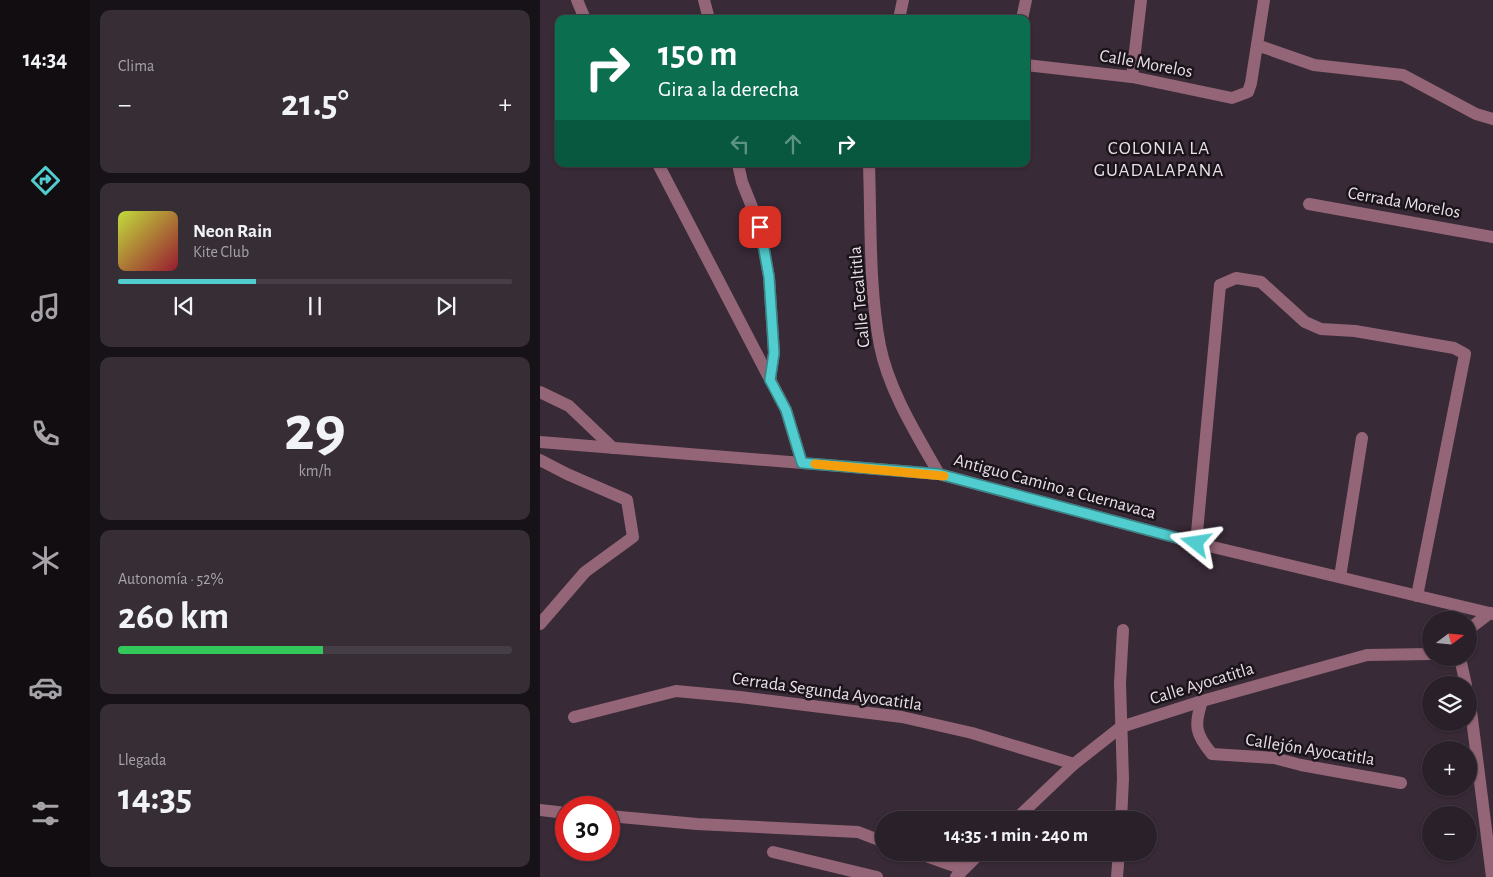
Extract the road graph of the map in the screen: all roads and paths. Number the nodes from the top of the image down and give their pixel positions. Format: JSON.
{"nodes":[{"id":1,"x":576,"y":0,"type":"edge"},
{"id":2,"x":704,"y":0,"type":"edge"},
{"id":3,"x":904,"y":0,"type":"edge"},
{"id":4,"x":1026,"y":0,"type":"edge"},
{"id":5,"x":1142,"y":0,"type":"edge"},
{"id":6,"x":1264,"y":0,"type":"edge"},
{"id":7,"x":583,"y":15,"type":"edge"},
{"id":8,"x":708,"y":15,"type":"edge"},
{"id":9,"x":901,"y":15,"type":"edge"},
{"id":10,"x":1023,"y":15,"type":"edge"},
{"id":11,"x":1257,"y":45,"type":"junction"},
{"id":12,"x":1030,"y":65,"type":"edge"},
{"id":13,"x":1132,"y":77,"type":"junction"},
{"id":14,"x":1493,"y":119,"type":"edge"},
{"id":15,"x":660,"y":167,"type":"edge"},
{"id":16,"x":739,"y":167,"type":"edge"},
{"id":17,"x":869,"y":167,"type":"edge"},
{"id":18,"x":1309,"y":204,"type":"dead end"},
{"id":19,"x":1493,"y":237,"type":"edge"},
{"id":20,"x":770,"y":380,"type":"junction"},
{"id":21,"x":540,"y":392,"type":"edge"},
{"id":22,"x":1362,"y":438,"type":"dead end"},
{"id":23,"x":540,"y":442,"type":"edge"},
{"id":24,"x":613,"y":448,"type":"junction"},
{"id":25,"x":540,"y":460,"type":"edge"},
{"id":26,"x":802,"y":463,"type":"junction"},
{"id":27,"x":939,"y":474,"type":"junction"},
{"id":28,"x":1196,"y":543,"type":"junction"},
{"id":29,"x":1340,"y":577,"type":"junction"},
{"id":30,"x":1417,"y":596,"type":"junction"},
{"id":31,"x":1491,"y":613,"type":"edge"},
{"id":32,"x":1478,"y":622,"type":"edge"},
{"id":33,"x":540,"y":624,"type":"edge"},
{"id":34,"x":1123,"y":630,"type":"dead end"},
{"id":35,"x":1422,"y":654,"type":"edge"},
{"id":36,"x":1202,"y":701,"type":"junction"},
{"id":37,"x":574,"y":717,"type":"dead end"},
{"id":38,"x":1122,"y":727,"type":"junction"},
{"id":39,"x":1474,"y":731,"type":"edge"},
{"id":40,"x":1074,"y":764,"type":"junction"},
{"id":41,"x":1401,"y":783,"type":"dead end"},
{"id":42,"x":540,"y":810,"type":"edge"},
{"id":43,"x":555,"y":811,"type":"edge"},
{"id":44,"x":1024,"y":811,"type":"edge"},
{"id":45,"x":1121,"y":811,"type":"edge"},
{"id":46,"x":620,"y":817,"type":"edge"},
{"id":47,"x":875,"y":839,"type":"edge"},
{"id":48,"x":773,"y":852,"type":"dead end"},
{"id":49,"x":934,"y":861,"type":"edge"},
{"id":50,"x":972,"y":861,"type":"edge"},
{"id":51,"x":1118,"y":861,"type":"edge"},
{"id":52,"x":960,"y":873,"type":"edge"},
{"id":53,"x":877,"y":877,"type":"edge"},
{"id":54,"x":1117,"y":877,"type":"edge"},
{"id":55,"x":1492,"y":877,"type":"edge"}],
"edges":[{"from":1,"to":7,"type":"street"},
{"from":2,"to":8,"type":"street"},
{"from":3,"to":9,"type":"street"},
{"from":4,"to":10,"type":"street"},
{"from":5,"to":13,"type":"street"},
{"from":6,"to":11,"type":"street"},
{"from":11,"to":13,"type":"street","name":"Calle Morelos"},
{"from":11,"to":14,"type":"street"},
{"from":12,"to":13,"type":"street","name":"Calle Morelos"},
{"from":15,"to":20,"type":"street"},
{"from":16,"to":20,"type":"street"},
{"from":17,"to":27,"type":"street","name":"Calle Tecaltitla"},
{"from":18,"to":19,"type":"street","name":"Cerrada Morelos"},
{"from":20,"to":26,"type":"street"},
{"from":21,"to":24,"type":"street"},
{"from":22,"to":29,"type":"street"},
{"from":23,"to":24,"type":"street","name":"Antiguo Camino a Cuernavaca"},
{"from":24,"to":26,"type":"street","name":"Antiguo Camino a Cuernavaca"},
{"from":25,"to":33,"type":"street"},
{"from":26,"to":27,"type":"street","name":"Antiguo Camino a Cuernavaca"},
{"from":27,"to":28,"type":"street","name":"Antiguo Camino a Cuernavaca"},
{"from":28,"to":29,"type":"street","name":"Antiguo Camino a Cuernavaca"},
{"from":28,"to":30,"type":"street"},
{"from":29,"to":30,"type":"street","name":"Antiguo Camino a Cuernavaca"},
{"from":30,"to":31,"type":"street","name":"Antiguo Camino a Cuernavaca"},
{"from":31,"to":32,"type":"street"},
{"from":34,"to":38,"type":"street"},
{"from":35,"to":36,"type":"street","name":"Calle Ayocatitla"},
{"from":36,"to":38,"type":"street","name":"Calle Ayocatitla"},
{"from":36,"to":41,"type":"street","name":"Callejón Ayocatitla"},
{"from":37,"to":40,"type":"street","name":"Cerrada Segunda Ayocatitla"},
{"from":38,"to":40,"type":"street","name":"Calle Ayocatitla"},
{"from":38,"to":45,"type":"street"},
{"from":39,"to":55,"type":"street"},
{"from":40,"to":44,"type":"street","name":"Calle Ayocatitla"},
{"from":42,"to":43,"type":"street"},
{"from":46,"to":47,"type":"street"},
{"from":48,"to":53,"type":"street"},
{"from":49,"to":52,"type":"street"},
{"from":50,"to":52,"type":"street"},
{"from":51,"to":54,"type":"street"}]}
